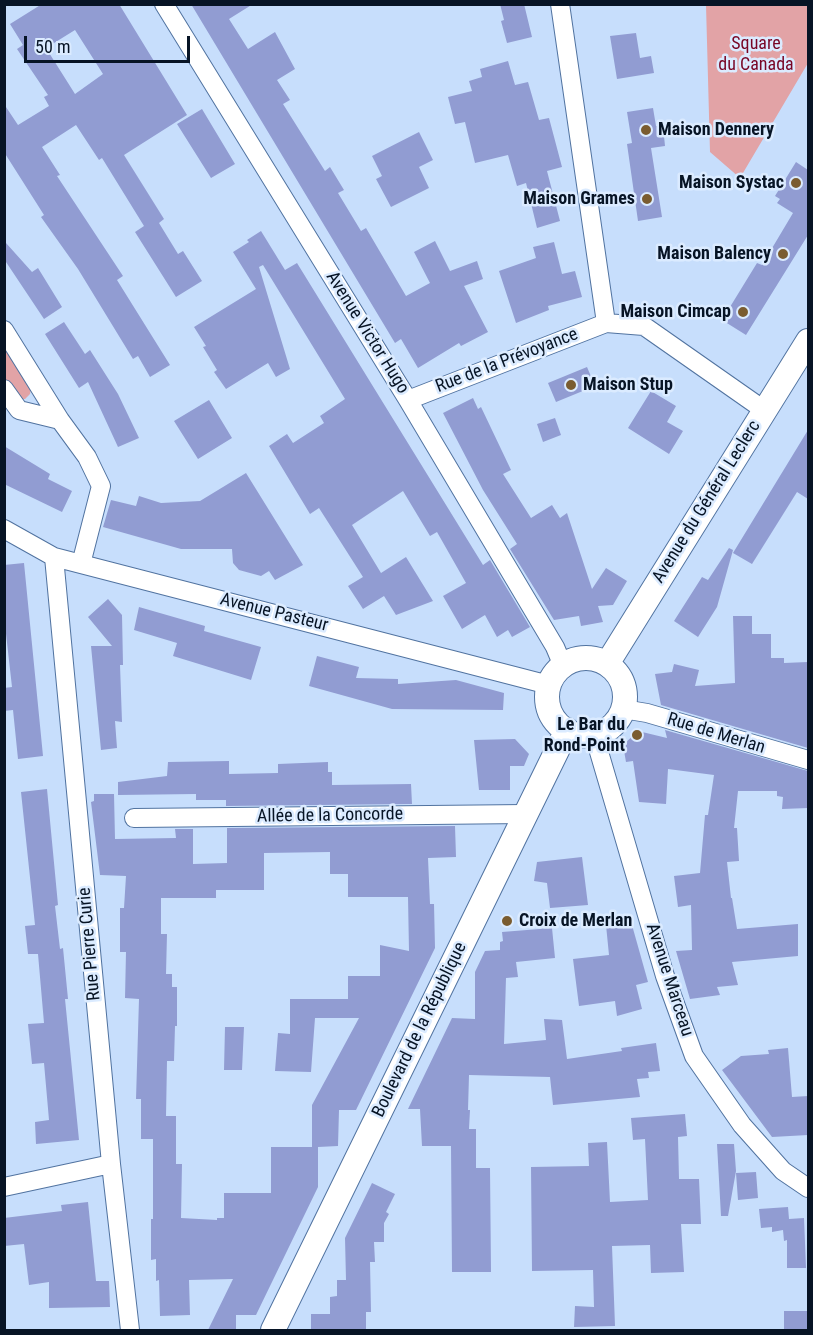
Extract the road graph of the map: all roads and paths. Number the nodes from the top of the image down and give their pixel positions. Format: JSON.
{"nodes":[{"id":1,"x":164,"y":4,"type":"edge"},
{"id":2,"x":560,"y":4,"type":"edge"},
{"id":3,"x":606,"y":323,"type":"junction"},
{"id":4,"x":4,"y":330,"type":"edge"},
{"id":5,"x":806,"y":351,"type":"edge"},
{"id":6,"x":4,"y":389,"type":"edge"},
{"id":7,"x":408,"y":400,"type":"junction"},
{"id":8,"x":764,"y":410,"type":"junction"},
{"id":9,"x":60,"y":420,"type":"junction"},
{"id":10,"x":4,"y":528,"type":"edge"},
{"id":11,"x":54,"y":557,"type":"junction"},
{"id":12,"x":81,"y":564,"type":"junction"},
{"id":13,"x":607,"y":664,"type":"junction"},
{"id":14,"x":556,"y":675,"type":"junction"},
{"id":15,"x":623,"y":709,"type":"junction"},
{"id":16,"x":567,"y":730,"type":"junction"},
{"id":17,"x":594,"y":735,"type":"junction"},
{"id":18,"x":808,"y":760,"type":"edge"},
{"id":19,"x":526,"y":814,"type":"junction"},
{"id":20,"x":134,"y":818,"type":"dead end"},
{"id":21,"x":111,"y":1164,"type":"junction"},
{"id":22,"x":4,"y":1187,"type":"edge"},
{"id":23,"x":808,"y":1188,"type":"edge"},
{"id":24,"x":130,"y":1330,"type":"edge"},
{"id":25,"x":273,"y":1330,"type":"edge"}],
"edges":[{"from":1,"to":7,"type":"street","name":"Avenue Victor Hugo"},
{"from":2,"to":3,"type":"street"},
{"from":3,"to":7,"type":"street","name":"Rue de la Prévoyance"},
{"from":3,"to":8,"type":"street"},
{"from":4,"to":9,"type":"street"},
{"from":5,"to":8,"type":"street","name":"Avenue du Général Leclerc"},
{"from":6,"to":9,"type":"street"},
{"from":7,"to":14,"type":"street","name":"Avenue Victor Hugo"},
{"from":8,"to":13,"type":"street","name":"Avenue du Général Leclerc"},
{"from":9,"to":12,"type":"street"},
{"from":10,"to":11,"type":"street","name":"Avenue Pasteur"},
{"from":11,"to":12,"type":"street","name":"Avenue Pasteur"},
{"from":11,"to":21,"type":"street","name":"Rue Pierre Curie"},
{"from":12,"to":14,"type":"street","name":"Avenue Pasteur"},
{"from":13,"to":14,"type":"street"},
{"from":13,"to":15,"type":"street"},
{"from":14,"to":16,"type":"street"},
{"from":15,"to":17,"type":"street"},
{"from":15,"to":18,"type":"street","name":"Rue de Merlan"},
{"from":16,"to":17,"type":"street"},
{"from":16,"to":19,"type":"street","name":"Boulevard de la République"},
{"from":17,"to":23,"type":"street","name":"Avenue Marceau"},
{"from":19,"to":20,"type":"street","name":"Allée de la Concorde"},
{"from":19,"to":25,"type":"street","name":"Boulevard de la République"},
{"from":21,"to":22,"type":"street"},
{"from":21,"to":24,"type":"street","name":"Rue Pierre Curie"}]}
